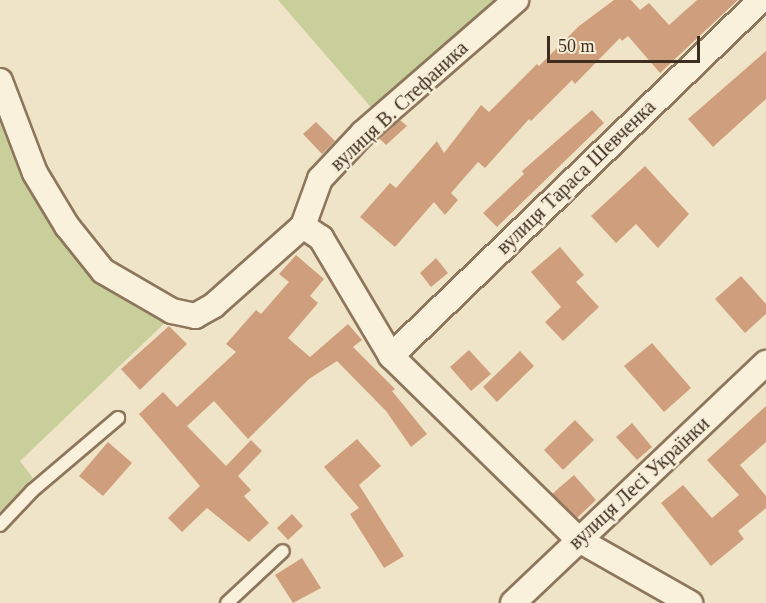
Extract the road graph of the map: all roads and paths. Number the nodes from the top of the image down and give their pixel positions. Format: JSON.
{"nodes":[{"id":1,"x":516,"y":0,"type":"edge"},
{"id":2,"x":761,"y":0,"type":"edge"},
{"id":3,"x":0,"y":81,"type":"edge"},
{"id":4,"x":303,"y":226,"type":"junction"},
{"id":5,"x":391,"y":356,"type":"junction"},
{"id":6,"x":766,"y":363,"type":"edge"},
{"id":7,"x":118,"y":418,"type":"dead end"},
{"id":8,"x":0,"y":525,"type":"edge"},
{"id":9,"x":579,"y":540,"type":"junction"},
{"id":10,"x":283,"y":550,"type":"dead end"},
{"id":11,"x":227,"y":603,"type":"edge"},
{"id":12,"x":513,"y":603,"type":"edge"},
{"id":13,"x":690,"y":603,"type":"edge"}],
"edges":[{"from":1,"to":4,"type":"street","name":"вулиця В. Стефаника"},
{"from":2,"to":5,"type":"street","name":"вулиця Тараса Шевченка"},
{"from":3,"to":4,"type":"street"},
{"from":4,"to":5,"type":"street"},
{"from":5,"to":9,"type":"street"},
{"from":6,"to":9,"type":"street","name":"вулиця Лесі Українки"},
{"from":7,"to":8,"type":"lane"},
{"from":9,"to":12,"type":"street","name":"вулиця Лесі Українки"},
{"from":9,"to":13,"type":"street"},
{"from":10,"to":11,"type":"lane"}]}
